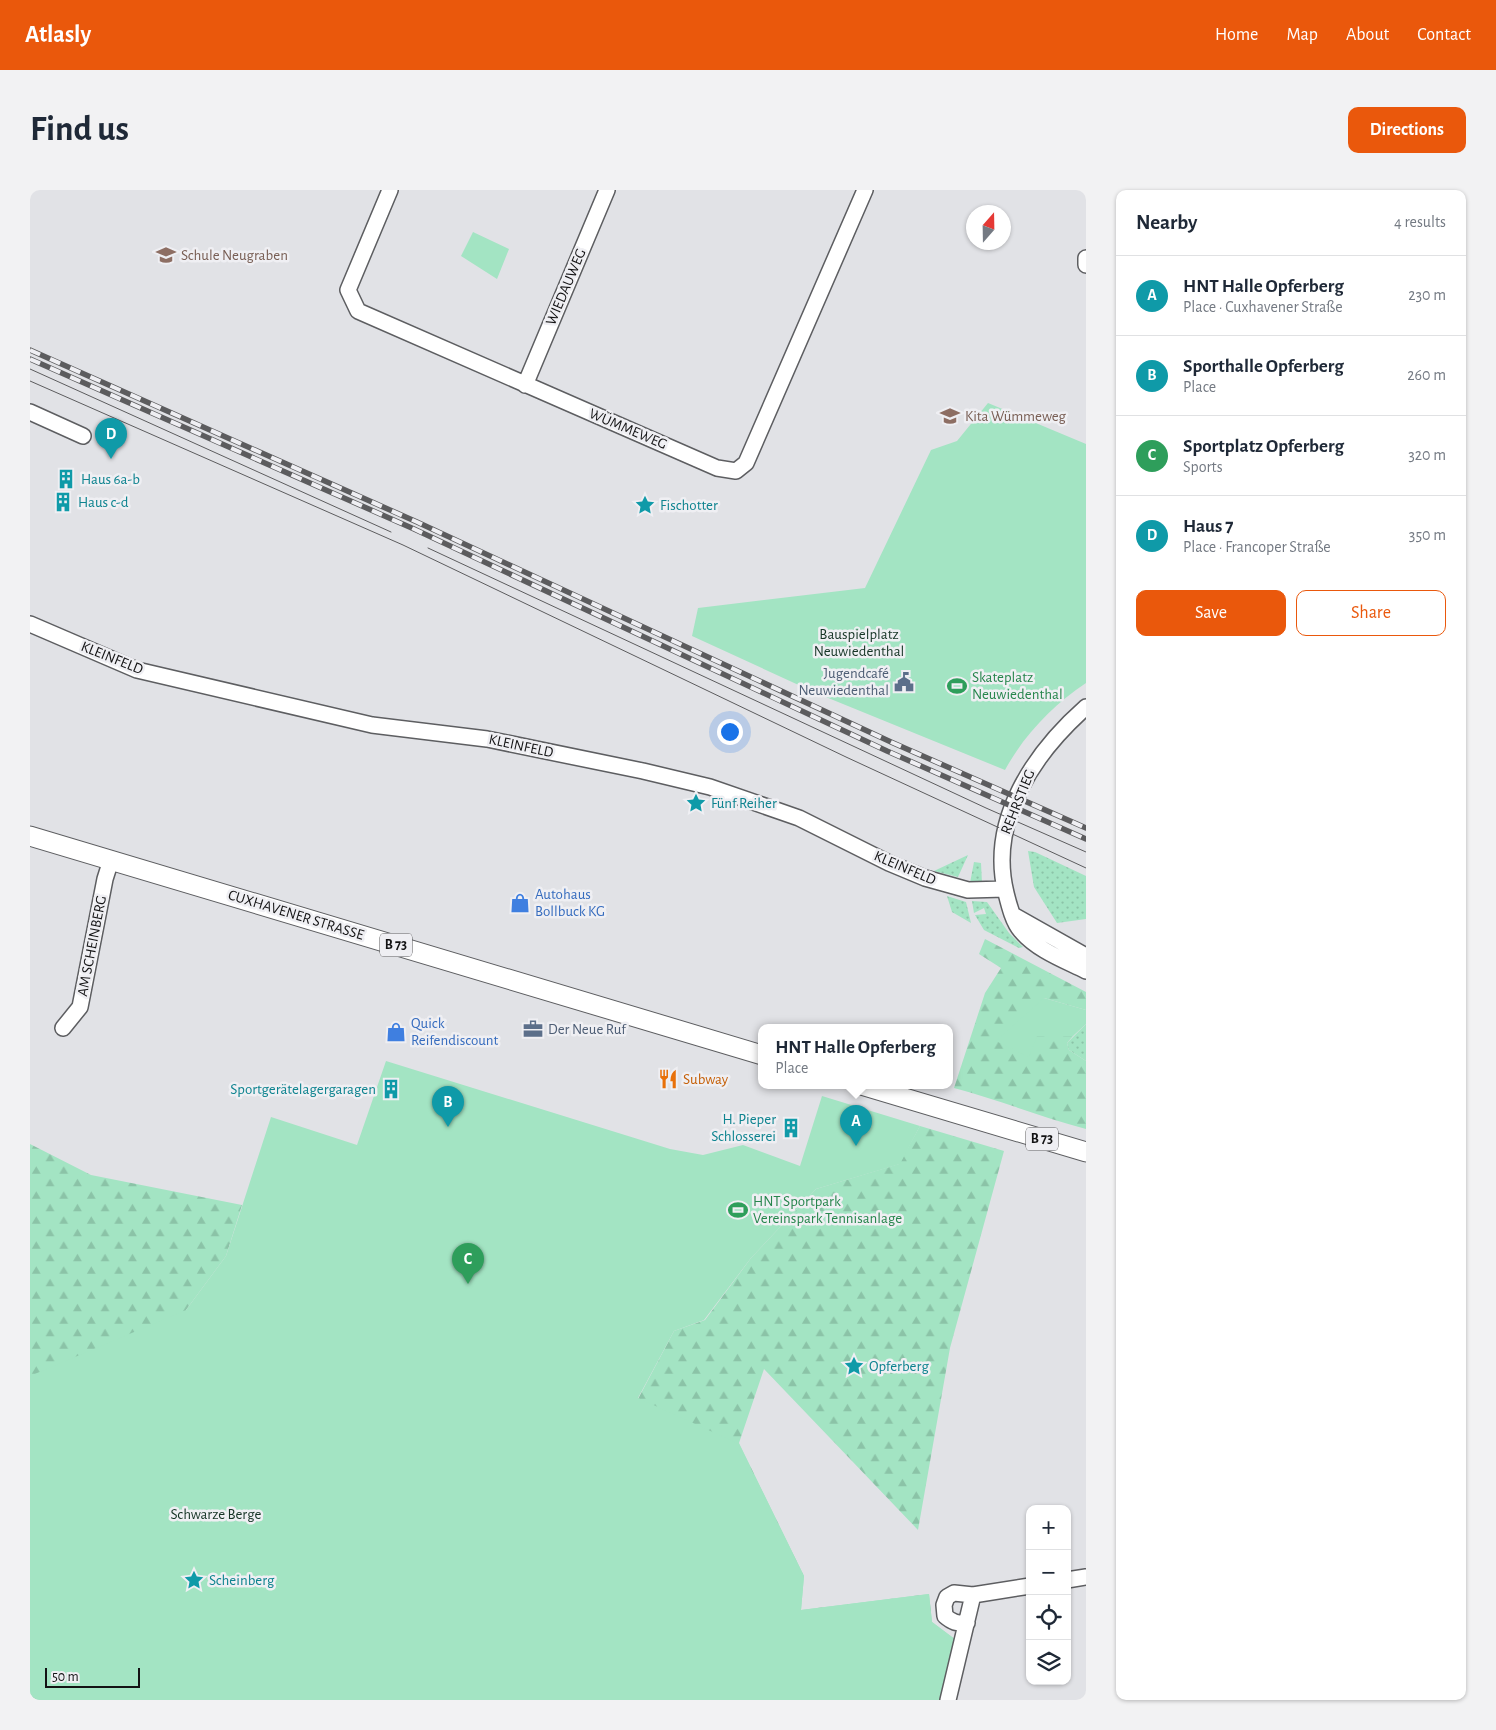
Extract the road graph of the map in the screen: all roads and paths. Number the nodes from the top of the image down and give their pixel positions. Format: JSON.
{"nodes":[{"id":1,"x":390,"y":190,"type":"edge"},
{"id":2,"x":607,"y":190,"type":"edge"},
{"id":3,"x":865,"y":190,"type":"edge"},
{"id":4,"x":1086,"y":258,"type":"edge"},
{"id":5,"x":1086,"y":265,"type":"edge"},
{"id":6,"x":525,"y":385,"type":"junction"},
{"id":7,"x":30,"y":412,"type":"edge"},
{"id":8,"x":83,"y":436,"type":"dead end"},
{"id":9,"x":30,"y":624,"type":"edge"},
{"id":10,"x":1086,"y":707,"type":"edge"},
{"id":11,"x":30,"y":836,"type":"edge"},
{"id":12,"x":111,"y":860,"type":"junction"},
{"id":13,"x":1005,"y":889,"type":"junction"},
{"id":14,"x":1014,"y":916,"type":"junction"},
{"id":15,"x":1086,"y":956,"type":"edge"},
{"id":16,"x":1086,"y":971,"type":"edge"},
{"id":17,"x":63,"y":1028,"type":"dead end"},
{"id":18,"x":758,"y":1054,"type":"edge"},
{"id":19,"x":874,"y":1089,"type":"edge"},
{"id":20,"x":1086,"y":1152,"type":"edge"},
{"id":21,"x":1086,"y":1577,"type":"edge"},
{"id":22,"x":1071,"y":1579,"type":"edge"},
{"id":23,"x":1026,"y":1587,"type":"edge"},
{"id":24,"x":973,"y":1595,"type":"junction"},
{"id":25,"x":967,"y":1623,"type":"junction"},
{"id":26,"x":948,"y":1700,"type":"edge"}],
"edges":[{"from":1,"to":6,"type":"street","name":"WÜMMEWEG"},
{"from":2,"to":6,"type":"street","name":"WIEDAUWEG"},
{"from":3,"to":6,"type":"street","name":"WÜMMEWEG"},
{"from":4,"to":5,"type":"street"},
{"from":7,"to":8,"type":"street"},
{"from":9,"to":13,"type":"street","name":"KLEINFELD"},
{"from":10,"to":13,"type":"street","name":"REHRSTIEG"},
{"from":11,"to":12,"type":"main road","name":"CUXHAVENER STRASSE","number":"B 73"},
{"from":12,"to":17,"type":"street","name":"AM SCHEINBERG"},
{"from":12,"to":18,"type":"main road","name":"CUXHAVENER STRASSE","number":"B 73"},
{"from":13,"to":14,"type":"street","name":"REHRSTIEG"},
{"from":14,"to":15,"type":"street"},
{"from":14,"to":16,"type":"street","name":"REHRSTIEG"},
{"from":19,"to":20,"type":"main road","number":"B 73"},
{"from":21,"to":22,"type":"street"},
{"from":23,"to":24,"type":"street"},
{"from":24,"to":25,"type":"street"},
{"from":24,"to":25,"type":"street"},
{"from":25,"to":26,"type":"street"}]}
